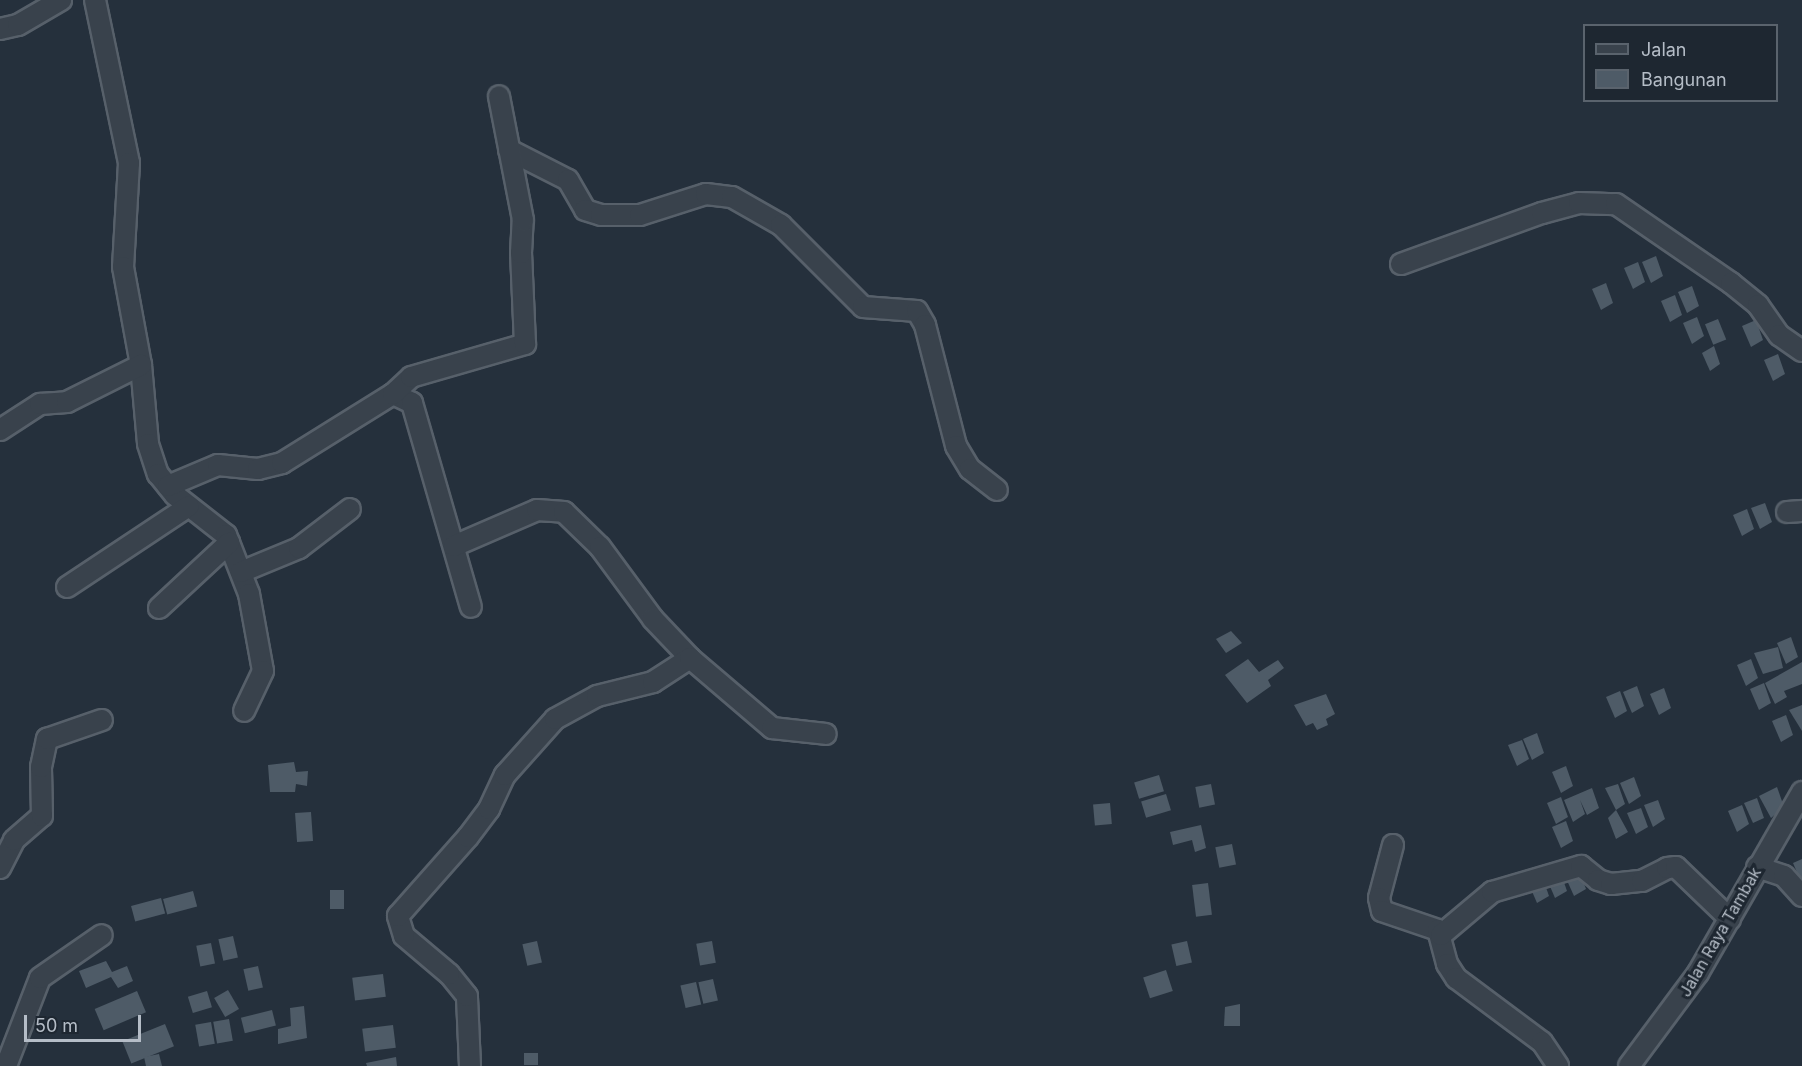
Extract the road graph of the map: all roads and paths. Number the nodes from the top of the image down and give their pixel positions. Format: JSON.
{"nodes":[{"id":1,"x":60,"y":0,"type":"edge"},
{"id":2,"x":98,"y":3,"type":"edge"},
{"id":3,"x":0,"y":29,"type":"edge"},
{"id":4,"x":499,"y":96,"type":"dead end"},
{"id":5,"x":509,"y":150,"type":"junction"},
{"id":6,"x":1401,"y":264,"type":"dead end"},
{"id":7,"x":1802,"y":351,"type":"edge"},
{"id":8,"x":141,"y":365,"type":"junction"},
{"id":9,"x":393,"y":394,"type":"junction"},
{"id":10,"x":0,"y":430,"type":"edge"},
{"id":11,"x":168,"y":486,"type":"junction"},
{"id":12,"x":997,"y":490,"type":"dead end"},
{"id":13,"x":189,"y":506,"type":"junction"},
{"id":14,"x":350,"y":509,"type":"dead end"},
{"id":15,"x":229,"y":543,"type":"junction"},
{"id":16,"x":454,"y":546,"type":"junction"},
{"id":17,"x":241,"y":572,"type":"junction"},
{"id":18,"x":67,"y":587,"type":"dead end"},
{"id":19,"x":471,"y":607,"type":"dead end"},
{"id":20,"x":159,"y":608,"type":"dead end"},
{"id":21,"x":690,"y":658,"type":"junction"},
{"id":22,"x":244,"y":711,"type":"dead end"},
{"id":23,"x":102,"y":720,"type":"dead end"},
{"id":24,"x":826,"y":734,"type":"dead end"},
{"id":25,"x":1802,"y":792,"type":"edge"},
{"id":26,"x":1393,"y":845,"type":"dead end"},
{"id":27,"x":1757,"y":867,"type":"junction"},
{"id":28,"x":0,"y":868,"type":"edge"},
{"id":29,"x":1802,"y":896,"type":"edge"},
{"id":30,"x":1730,"y":919,"type":"junction"},
{"id":31,"x":102,"y":935,"type":"dead end"},
{"id":32,"x":1442,"y":935,"type":"junction"},
{"id":33,"x":6,"y":1066,"type":"edge"},
{"id":34,"x":470,"y":1066,"type":"edge"},
{"id":35,"x":1558,"y":1066,"type":"edge"},
{"id":36,"x":1629,"y":1066,"type":"edge"}],
"edges":[{"from":1,"to":3,"type":"street"},
{"from":2,"to":8,"type":"street"},
{"from":4,"to":5,"type":"street"},
{"from":5,"to":9,"type":"street"},
{"from":5,"to":12,"type":"street"},
{"from":6,"to":7,"type":"street"},
{"from":8,"to":10,"type":"street"},
{"from":8,"to":11,"type":"street"},
{"from":9,"to":11,"type":"street"},
{"from":9,"to":16,"type":"street"},
{"from":11,"to":13,"type":"street"},
{"from":13,"to":15,"type":"street"},
{"from":13,"to":18,"type":"street"},
{"from":14,"to":17,"type":"street"},
{"from":15,"to":17,"type":"street"},
{"from":15,"to":20,"type":"street"},
{"from":16,"to":19,"type":"street"},
{"from":16,"to":21,"type":"street"},
{"from":17,"to":22,"type":"street"},
{"from":21,"to":24,"type":"street"},
{"from":21,"to":34,"type":"street"},
{"from":23,"to":28,"type":"street"},
{"from":25,"to":27,"type":"street","name":"Jalan Raya Tambak"},
{"from":26,"to":32,"type":"street"},
{"from":27,"to":29,"type":"street"},
{"from":27,"to":30,"type":"street","name":"Jalan Raya Tambak"},
{"from":30,"to":32,"type":"street"},
{"from":30,"to":36,"type":"street","name":"Jalan Raya Tambak"},
{"from":31,"to":33,"type":"street"},
{"from":32,"to":35,"type":"street"}]}
